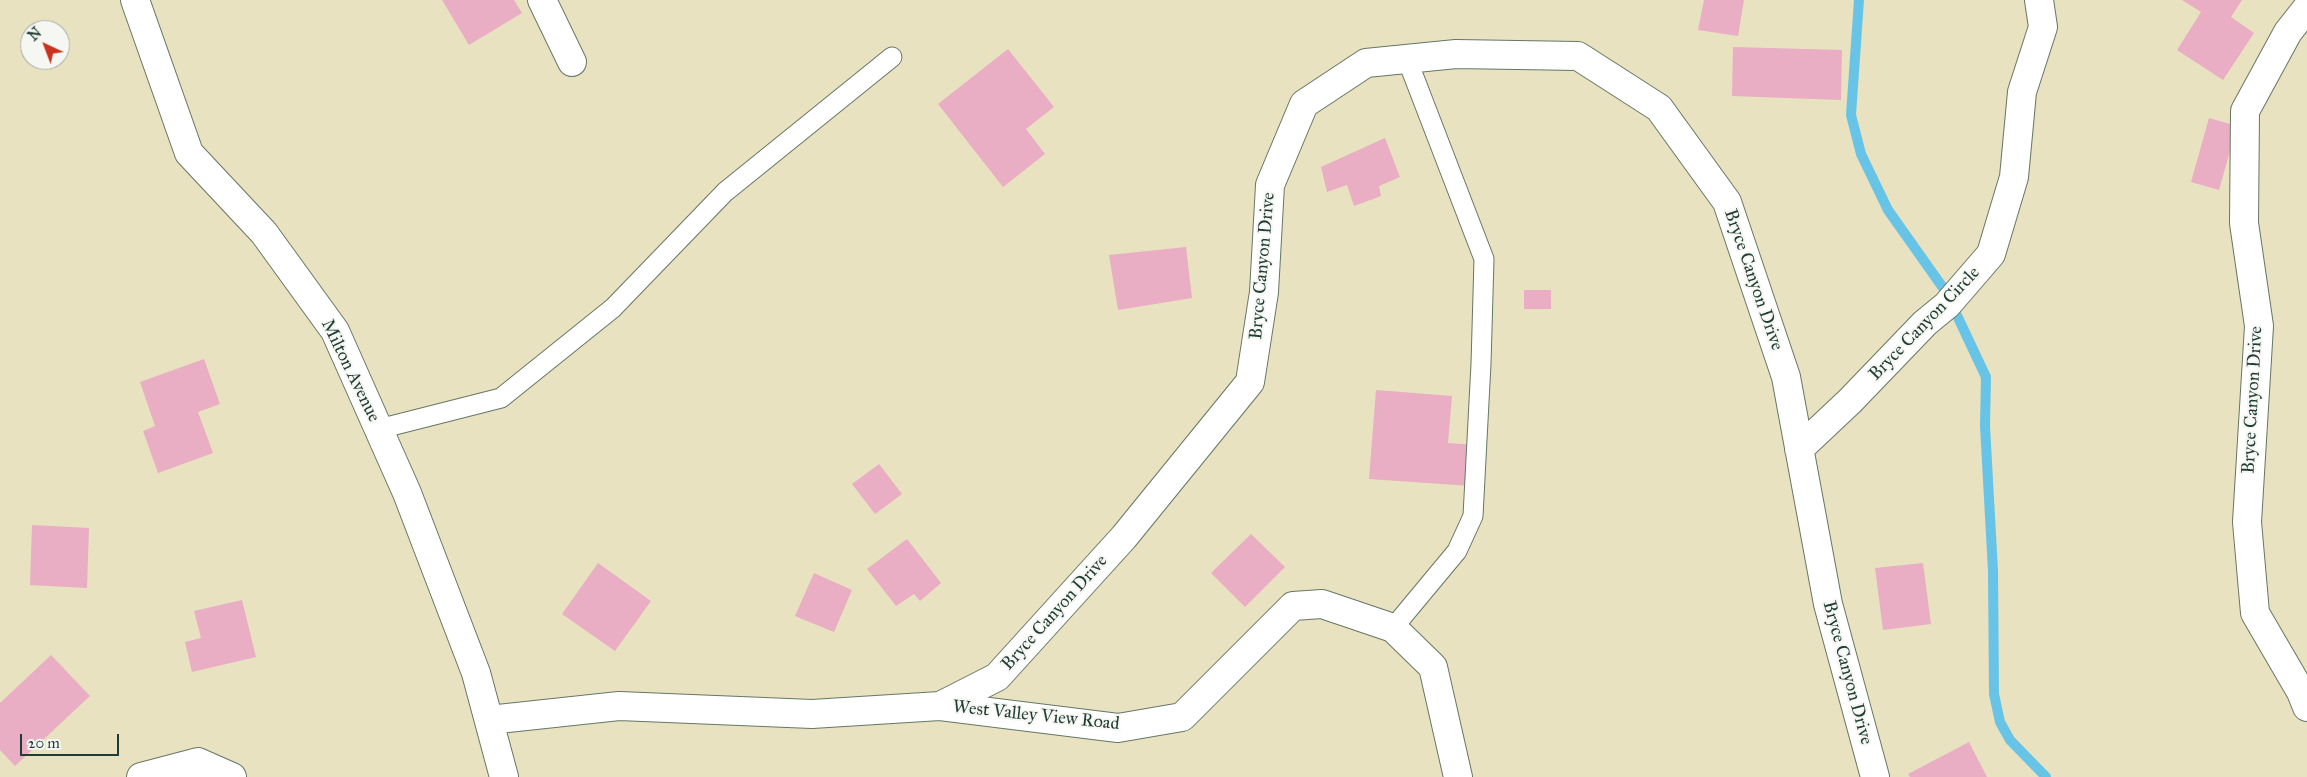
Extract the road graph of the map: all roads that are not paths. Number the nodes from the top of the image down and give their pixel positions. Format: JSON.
{"nodes":[{"id":1,"x":135,"y":0,"type":"edge"},
{"id":2,"x":542,"y":0,"type":"edge"},
{"id":3,"x":2039,"y":0,"type":"edge"},
{"id":4,"x":2307,"y":8,"type":"edge"},
{"id":5,"x":892,"y":57,"type":"dead end"},
{"id":6,"x":1407,"y":59,"type":"junction"},
{"id":7,"x":572,"y":62,"type":"dead end"},
{"id":8,"x":379,"y":429,"type":"junction"},
{"id":9,"x":1799,"y":449,"type":"junction"},
{"id":10,"x":1393,"y":628,"type":"junction"},
{"id":11,"x":940,"y":706,"type":"junction"},
{"id":12,"x":2307,"y":707,"type":"edge"},
{"id":13,"x":489,"y":720,"type":"junction"},
{"id":14,"x":141,"y":777,"type":"edge"},
{"id":15,"x":232,"y":777,"type":"edge"},
{"id":16,"x":504,"y":777,"type":"edge"},
{"id":17,"x":1458,"y":777,"type":"edge"},
{"id":18,"x":1875,"y":777,"type":"edge"}],
"edges":[{"from":1,"to":8,"type":"street","name":"Milton Avenue"},
{"from":2,"to":7,"type":"street"},
{"from":3,"to":9,"type":"street","name":"Bryce Canyon Circle"},
{"from":4,"to":12,"type":"street","name":"Bryce Canyon Drive"},
{"from":5,"to":8,"type":"lane"},
{"from":6,"to":9,"type":"street","name":"Bryce Canyon Drive"},
{"from":6,"to":10,"type":"lane"},
{"from":6,"to":11,"type":"street","name":"Bryce Canyon Drive"},
{"from":8,"to":13,"type":"street","name":"Milton Avenue"},
{"from":9,"to":18,"type":"street","name":"Bryce Canyon Drive"},
{"from":10,"to":11,"type":"street","name":"West Valley View Road"},
{"from":10,"to":17,"type":"street","name":"West Valley View Road"},
{"from":11,"to":13,"type":"street","name":"Bryce Canyon Drive"},
{"from":13,"to":16,"type":"street","name":"Milton Avenue"},
{"from":14,"to":15,"type":"street"}]}
